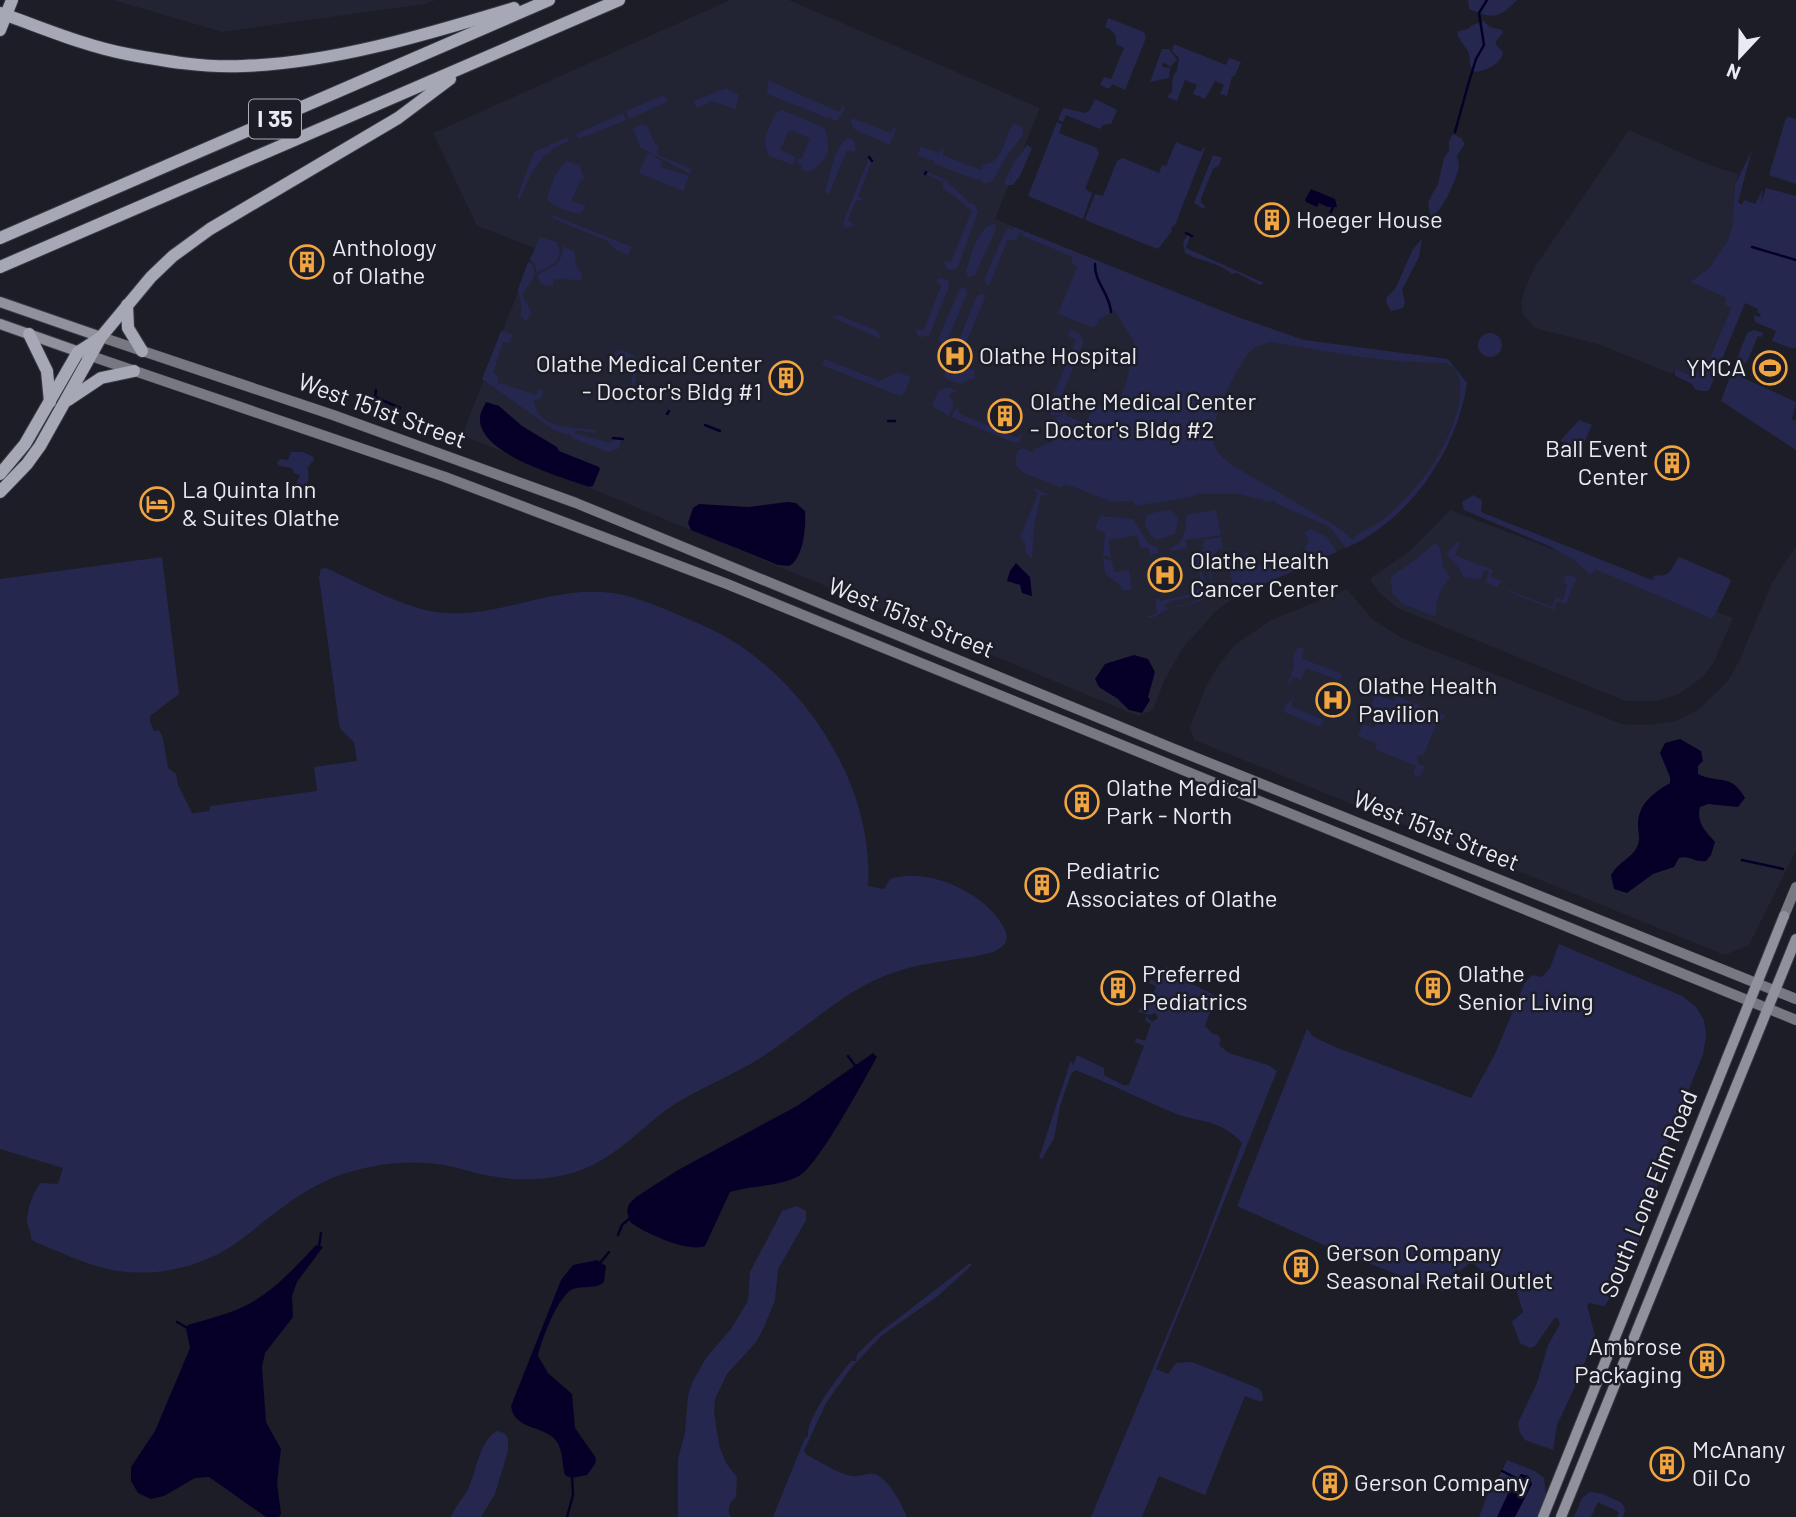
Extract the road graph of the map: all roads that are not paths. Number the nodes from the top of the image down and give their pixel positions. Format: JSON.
{"nodes":[{"id":1,"x":12,"y":0,"type":"edge"},
{"id":2,"x":541,"y":0,"type":"edge"},
{"id":3,"x":549,"y":0,"type":"edge"},
{"id":4,"x":619,"y":0,"type":"edge"},
{"id":5,"x":2,"y":15,"type":"edge"},
{"id":6,"x":0,"y":30,"type":"edge"},
{"id":7,"x":467,"y":66,"type":"junction"},
{"id":8,"x":0,"y":238,"type":"edge"},
{"id":9,"x":0,"y":267,"type":"edge"},
{"id":10,"x":0,"y":302,"type":"edge"},
{"id":11,"x":127,"y":305,"type":"junction"},
{"id":12,"x":0,"y":324,"type":"edge"},
{"id":13,"x":29,"y":334,"type":"junction"},
{"id":14,"x":102,"y":337,"type":"junction"},
{"id":15,"x":142,"y":351,"type":"junction"},
{"id":16,"x":85,"y":354,"type":"junction"},
{"id":17,"x":134,"y":371,"type":"junction"},
{"id":18,"x":50,"y":402,"type":"junction"},
{"id":19,"x":65,"y":402,"type":"junction"},
{"id":20,"x":0,"y":474,"type":"edge"},
{"id":21,"x":0,"y":492,"type":"edge"},
{"id":22,"x":1380,"y":831,"type":"junction"},
{"id":23,"x":1373,"y":847,"type":"junction"},
{"id":24,"x":1796,"y":887,"type":"edge"},
{"id":25,"x":1784,"y":916,"type":"joint"},
{"id":26,"x":1796,"y":939,"type":"edge"},
{"id":27,"x":1757,"y":982,"type":"junction"},
{"id":28,"x":1775,"y":990,"type":"junction"},
{"id":29,"x":1796,"y":999,"type":"edge"},
{"id":30,"x":1749,"y":1001,"type":"junction"},
{"id":31,"x":1768,"y":1008,"type":"junction"},
{"id":32,"x":1796,"y":1020,"type":"edge"},
{"id":33,"x":1543,"y":1517,"type":"edge"},
{"id":34,"x":1562,"y":1517,"type":"edge"}],
"edges":[{"from":1,"to":5,"type":"highway"},
{"from":2,"to":5,"type":"highway"},
{"from":3,"to":8,"type":"highway","number":"I 35"},
{"from":4,"to":7,"type":"highway","number":"I 35"},
{"from":5,"to":6,"type":"highway"},
{"from":7,"to":9,"type":"highway","number":"I 35"},
{"from":7,"to":11,"type":"highway"},
{"from":10,"to":14,"type":"main road","name":"West 151st Street"},
{"from":11,"to":14,"type":"highway"},
{"from":11,"to":15,"type":"highway"},
{"from":12,"to":13,"type":"main road","name":"West 151st Street"},
{"from":13,"to":16,"type":"main road","name":"West 151st Street"},
{"from":13,"to":18,"type":"highway"},
{"from":14,"to":15,"type":"main road","name":"West 151st Street"},
{"from":14,"to":16,"type":"highway"},
{"from":15,"to":22,"type":"main road","name":"West 151st Street"},
{"from":16,"to":17,"type":"main road","name":"West 151st Street"},
{"from":16,"to":18,"type":"highway"},
{"from":16,"to":19,"type":"highway"},
{"from":17,"to":19,"type":"highway"},
{"from":17,"to":23,"type":"main road","name":"West 151st Street"},
{"from":18,"to":20,"type":"highway"},
{"from":19,"to":21,"type":"highway"},
{"from":22,"to":23,"type":"main road"},
{"from":22,"to":27,"type":"main road","name":"West 151st Street"},
{"from":23,"to":30,"type":"main road","name":"West 151st Street"},
{"from":24,"to":25,"type":"main road","name":"South Lone Elm Road"},
{"from":25,"to":27,"type":"main road","name":"South Lone Elm Road"},
{"from":26,"to":28,"type":"main road","name":"South Lone Elm Road"},
{"from":27,"to":28,"type":"main road","name":"West 151st Street"},
{"from":27,"to":30,"type":"main road","name":"South Lone Elm Road"},
{"from":28,"to":29,"type":"main road","name":"West 151st Street"},
{"from":28,"to":31,"type":"main road","name":"South Lone Elm Road"},
{"from":30,"to":31,"type":"main road","name":"West 151st Street"},
{"from":30,"to":33,"type":"main road","name":"South Lone Elm Road"},
{"from":31,"to":32,"type":"main road","name":"West 151st Street"},
{"from":31,"to":34,"type":"main road","name":"South Lone Elm Road"}]}
